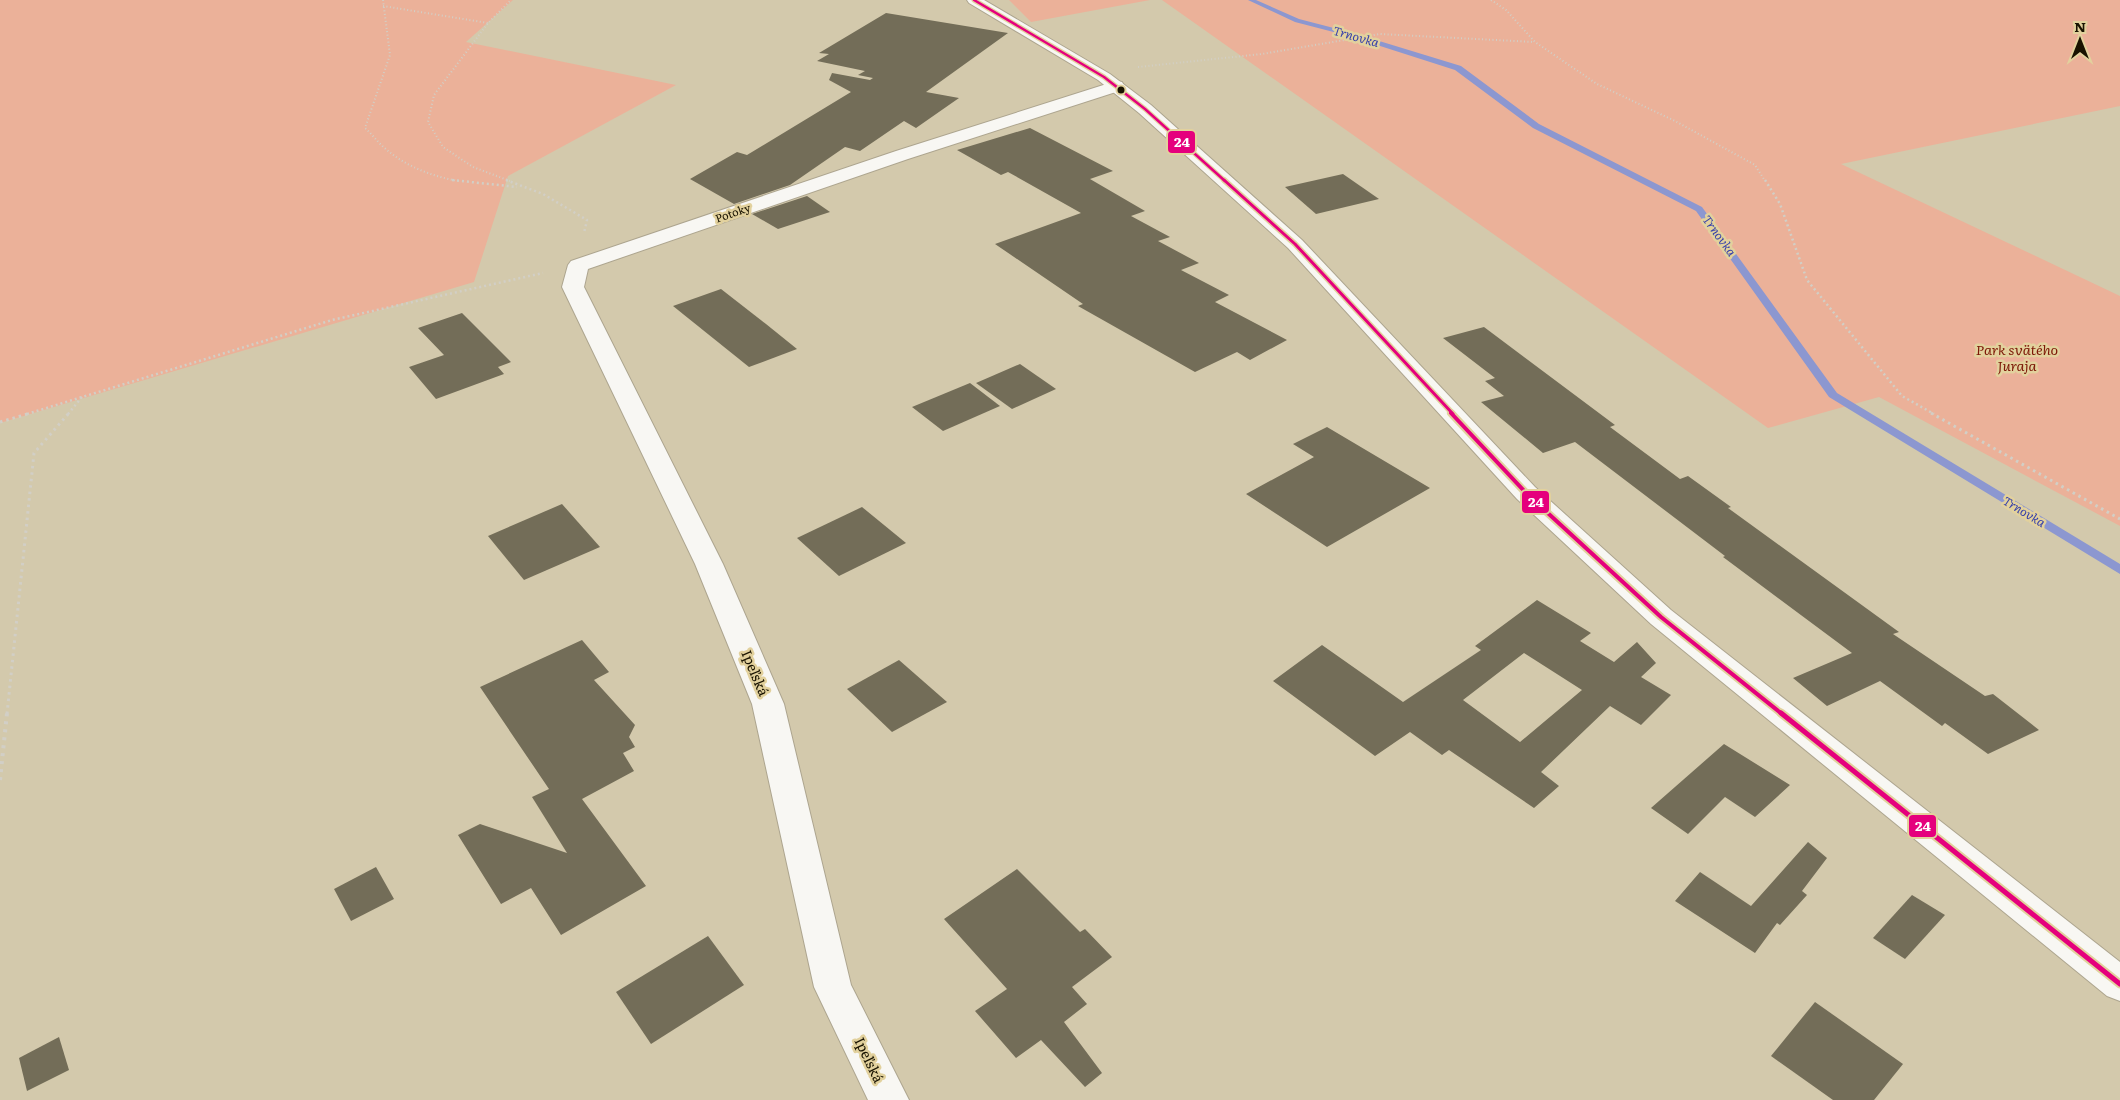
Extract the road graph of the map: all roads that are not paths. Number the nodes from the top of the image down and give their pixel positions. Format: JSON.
{"nodes":[{"id":1,"x":974,"y":0,"type":"edge"},
{"id":2,"x":1110,"y":82,"type":"junction"},
{"id":3,"x":578,"y":265,"type":"joint"},
{"id":4,"x":2120,"y":984,"type":"edge"},
{"id":5,"x":889,"y":1100,"type":"edge"}],
"edges":[{"from":1,"to":2,"type":"street"},
{"from":2,"to":3,"type":"street","name":"Potoky"},
{"from":2,"to":4,"type":"street"},
{"from":3,"to":5,"type":"street","name":"Ipeľská"}]}
